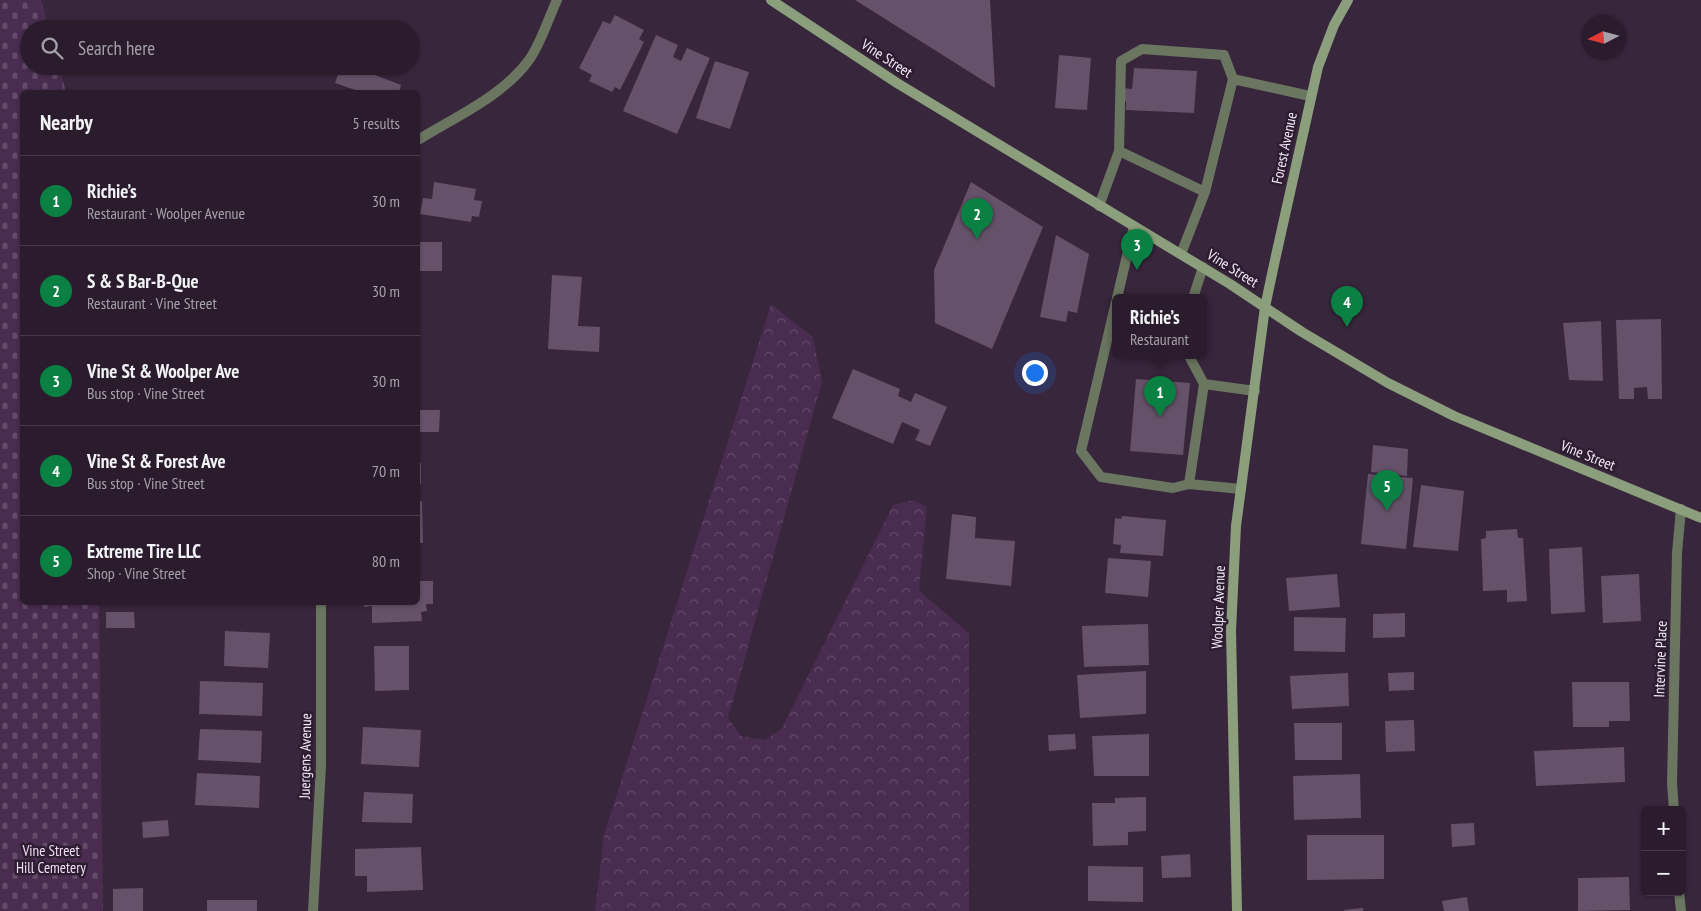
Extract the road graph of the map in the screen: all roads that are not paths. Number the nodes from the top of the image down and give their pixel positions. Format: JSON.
{"nodes":[{"id":1,"x":556,"y":0,"type":"edge"},
{"id":2,"x":771,"y":0,"type":"edge"},
{"id":3,"x":1348,"y":0,"type":"edge"},
{"id":4,"x":1233,"y":79,"type":"junction"},
{"id":5,"x":1310,"y":96,"type":"junction"},
{"id":6,"x":420,"y":139,"type":"edge"},
{"id":7,"x":1119,"y":151,"type":"junction"},
{"id":8,"x":1204,"y":192,"type":"junction"},
{"id":9,"x":1099,"y":206,"type":"junction"},
{"id":10,"x":1134,"y":226,"type":"junction"},
{"id":11,"x":1180,"y":254,"type":"junction"},
{"id":12,"x":1203,"y":267,"type":"junction"},
{"id":13,"x":1118,"y":294,"type":"edge"},
{"id":14,"x":1194,"y":294,"type":"edge"},
{"id":15,"x":1265,"y":307,"type":"junction"},
{"id":16,"x":1112,"y":336,"type":"edge"},
{"id":17,"x":1191,"y":359,"type":"edge"},
{"id":18,"x":1204,"y":384,"type":"junction"},
{"id":19,"x":1255,"y":391,"type":"junction"},
{"id":20,"x":1190,"y":484,"type":"junction"},
{"id":21,"x":1241,"y":489,"type":"junction"},
{"id":22,"x":1681,"y":509,"type":"junction"},
{"id":23,"x":1701,"y":518,"type":"edge"},
{"id":24,"x":321,"y":605,"type":"edge"},
{"id":25,"x":1674,"y":806,"type":"edge"},
{"id":26,"x":1679,"y":896,"type":"edge"},
{"id":27,"x":313,"y":911,"type":"edge"},
{"id":28,"x":1237,"y":911,"type":"edge"},
{"id":29,"x":1681,"y":911,"type":"edge"}],
"edges":[{"from":1,"to":6,"type":"street"},
{"from":2,"to":9,"type":"main road","name":"Vine Street"},
{"from":3,"to":5,"type":"main road","name":"Forest Avenue"},
{"from":4,"to":5,"type":"street"},
{"from":4,"to":7,"type":"street"},
{"from":4,"to":8,"type":"street"},
{"from":5,"to":15,"type":"main road","name":"Forest Avenue"},
{"from":7,"to":8,"type":"street"},
{"from":7,"to":9,"type":"street"},
{"from":8,"to":11,"type":"street"},
{"from":9,"to":10,"type":"main road","name":"Vine Street"},
{"from":10,"to":11,"type":"main road","name":"Vine Street"},
{"from":10,"to":13,"type":"street"},
{"from":11,"to":12,"type":"main road","name":"Vine Street"},
{"from":12,"to":14,"type":"street"},
{"from":12,"to":15,"type":"main road","name":"Vine Street"},
{"from":15,"to":19,"type":"main road","name":"Woolper Avenue"},
{"from":15,"to":22,"type":"main road","name":"Vine Street"},
{"from":16,"to":20,"type":"street"},
{"from":17,"to":18,"type":"street"},
{"from":18,"to":19,"type":"street"},
{"from":18,"to":20,"type":"street"},
{"from":19,"to":21,"type":"main road","name":"Woolper Avenue"},
{"from":20,"to":21,"type":"street"},
{"from":21,"to":28,"type":"main road","name":"Woolper Avenue"},
{"from":22,"to":23,"type":"main road","name":"Vine Street"},
{"from":22,"to":25,"type":"street","name":"Intervine Place"},
{"from":24,"to":27,"type":"street","name":"Juergens Avenue"},
{"from":26,"to":29,"type":"street"}]}
